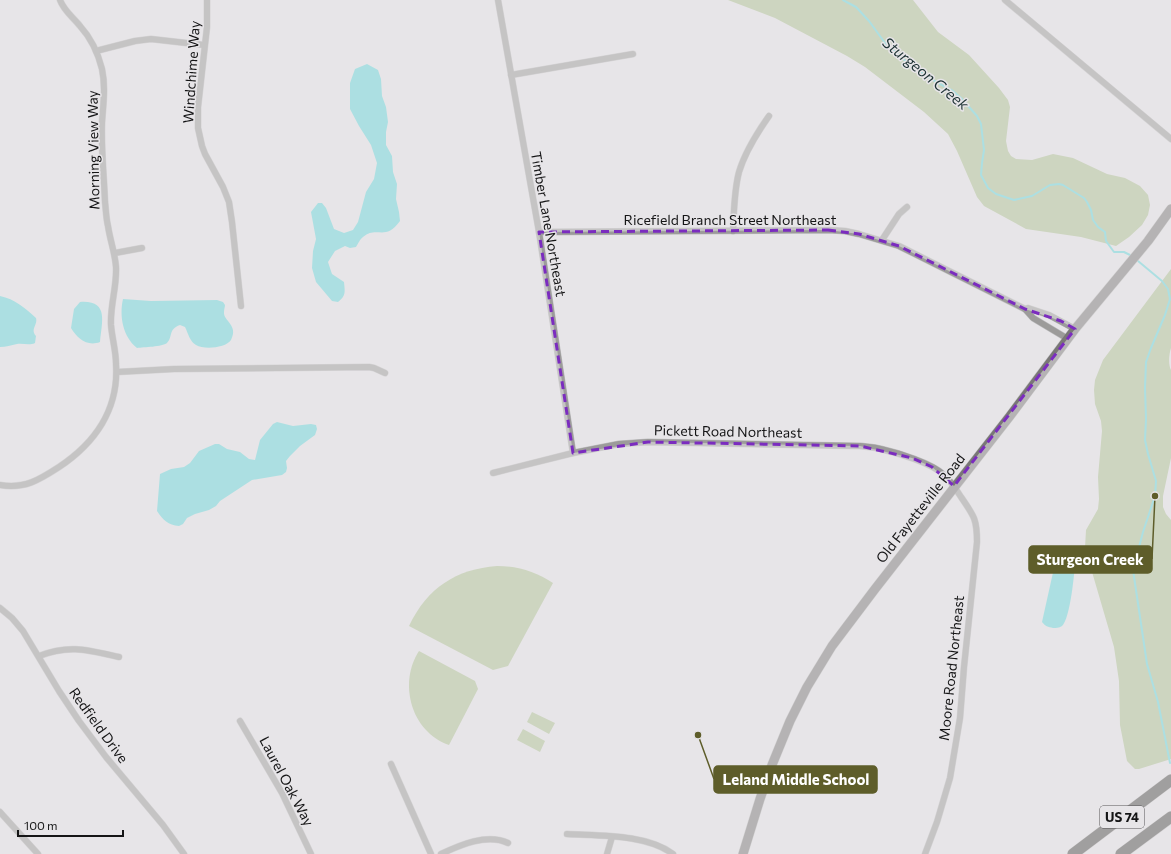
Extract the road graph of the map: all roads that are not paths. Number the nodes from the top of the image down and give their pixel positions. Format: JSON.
{"nodes":[{"id":1,"x":60,"y":0,"type":"edge"},
{"id":2,"x":208,"y":0,"type":"edge"},
{"id":3,"x":498,"y":0,"type":"edge"},
{"id":4,"x":1005,"y":0,"type":"edge"},
{"id":5,"x":204,"y":44,"type":"junction"},
{"id":6,"x":96,"y":51,"type":"junction"},
{"id":7,"x":633,"y":54,"type":"dead end"},
{"id":8,"x":511,"y":75,"type":"junction"},
{"id":9,"x":769,"y":116,"type":"dead end"},
{"id":10,"x":1171,"y":139,"type":"edge"},
{"id":11,"x":907,"y":207,"type":"dead end"},
{"id":12,"x":1171,"y":209,"type":"edge"},
{"id":13,"x":733,"y":231,"type":"junction"},
{"id":14,"x":539,"y":232,"type":"junction"},
{"id":15,"x":882,"y":240,"type":"junction"},
{"id":16,"x":142,"y":248,"type":"dead end"},
{"id":17,"x":115,"y":253,"type":"junction"},
{"id":18,"x":241,"y":306,"type":"dead end"},
{"id":19,"x":1025,"y":309,"type":"junction"},
{"id":20,"x":1075,"y":329,"type":"junction"},
{"id":21,"x":1068,"y":339,"type":"junction"},
{"id":22,"x":116,"y":372,"type":"junction"},
{"id":23,"x":385,"y":373,"type":"dead end"},
{"id":24,"x":573,"y":453,"type":"junction"},
{"id":25,"x":493,"y":473,"type":"dead end"},
{"id":26,"x":0,"y":485,"type":"edge"},
{"id":27,"x":954,"y":486,"type":"junction"},
{"id":28,"x":0,"y":608,"type":"edge"},
{"id":29,"x":39,"y":656,"type":"junction"},
{"id":30,"x":119,"y":657,"type":"dead end"},
{"id":31,"x":240,"y":721,"type":"dead end"},
{"id":32,"x":391,"y":764,"type":"dead end"},
{"id":33,"x":1171,"y":780,"type":"edge"},
{"id":34,"x":0,"y":812,"type":"edge"},
{"id":35,"x":1171,"y":817,"type":"edge"},
{"id":36,"x":567,"y":834,"type":"dead end"},
{"id":37,"x":612,"y":837,"type":"junction"},
{"id":38,"x":508,"y":843,"type":"dead end"},
{"id":39,"x":38,"y":854,"type":"edge"},
{"id":40,"x":184,"y":854,"type":"edge"},
{"id":41,"x":311,"y":854,"type":"edge"},
{"id":42,"x":431,"y":854,"type":"edge"},
{"id":43,"x":441,"y":854,"type":"edge"},
{"id":44,"x":607,"y":854,"type":"edge"},
{"id":45,"x":674,"y":854,"type":"edge"},
{"id":46,"x":744,"y":854,"type":"edge"},
{"id":47,"x":925,"y":854,"type":"edge"},
{"id":48,"x":1073,"y":854,"type":"edge"},
{"id":49,"x":1121,"y":854,"type":"edge"}],
"edges":[{"from":1,"to":6,"type":"street","name":"Morning View Way"},
{"from":2,"to":5,"type":"street","name":"Windchime Way"},
{"from":3,"to":8,"type":"street","name":"Timber Lane Northeast"},
{"from":4,"to":10,"type":"street"},
{"from":5,"to":6,"type":"street"},
{"from":5,"to":18,"type":"street","name":"Windchime Way"},
{"from":6,"to":17,"type":"street","name":"Morning View Way"},
{"from":7,"to":8,"type":"street"},
{"from":8,"to":14,"type":"street","name":"Timber Lane Northeast"},
{"from":9,"to":13,"type":"street"},
{"from":11,"to":15,"type":"street"},
{"from":12,"to":20,"type":"street","name":"Old Fayetteville Road"},
{"from":13,"to":14,"type":"street","name":"Ricefield Branch Street Northeast"},
{"from":13,"to":15,"type":"street","name":"Ricefield Branch Street Northeast"},
{"from":14,"to":24,"type":"street","name":"Timber Lane Northeast"},
{"from":15,"to":19,"type":"street","name":"Ricefield Branch Street Northeast"},
{"from":16,"to":17,"type":"street"},
{"from":17,"to":22,"type":"street","name":"Morning View Way"},
{"from":19,"to":20,"type":"street","name":"Ricefield Branch Street Northeast"},
{"from":19,"to":21,"type":"street","name":"Ricefield Branch Street Northeast"},
{"from":20,"to":21,"type":"street","name":"Old Fayetteville Road"},
{"from":21,"to":27,"type":"street","name":"Old Fayetteville Road"},
{"from":22,"to":23,"type":"street"},
{"from":22,"to":26,"type":"street","name":"Morning View Way"},
{"from":24,"to":25,"type":"street","name":"Pickett Road Northeast"},
{"from":24,"to":27,"type":"street","name":"Pickett Road Northeast"},
{"from":27,"to":46,"type":"street","name":"Old Fayetteville Road"},
{"from":27,"to":47,"type":"street","name":"Moore Road Northeast"},
{"from":28,"to":29,"type":"street","name":"Redfield Drive"},
{"from":29,"to":30,"type":"street"},
{"from":29,"to":40,"type":"street","name":"Redfield Drive"},
{"from":31,"to":41,"type":"street","name":"Laurel Oak Way"},
{"from":32,"to":42,"type":"street"},
{"from":33,"to":48,"type":"highway","number":"US 74"},
{"from":34,"to":39,"type":"street"},
{"from":35,"to":49,"type":"highway","number":"US 74"},
{"from":36,"to":37,"type":"street"},
{"from":37,"to":44,"type":"street"},
{"from":37,"to":45,"type":"street"},
{"from":38,"to":43,"type":"street"}]}
